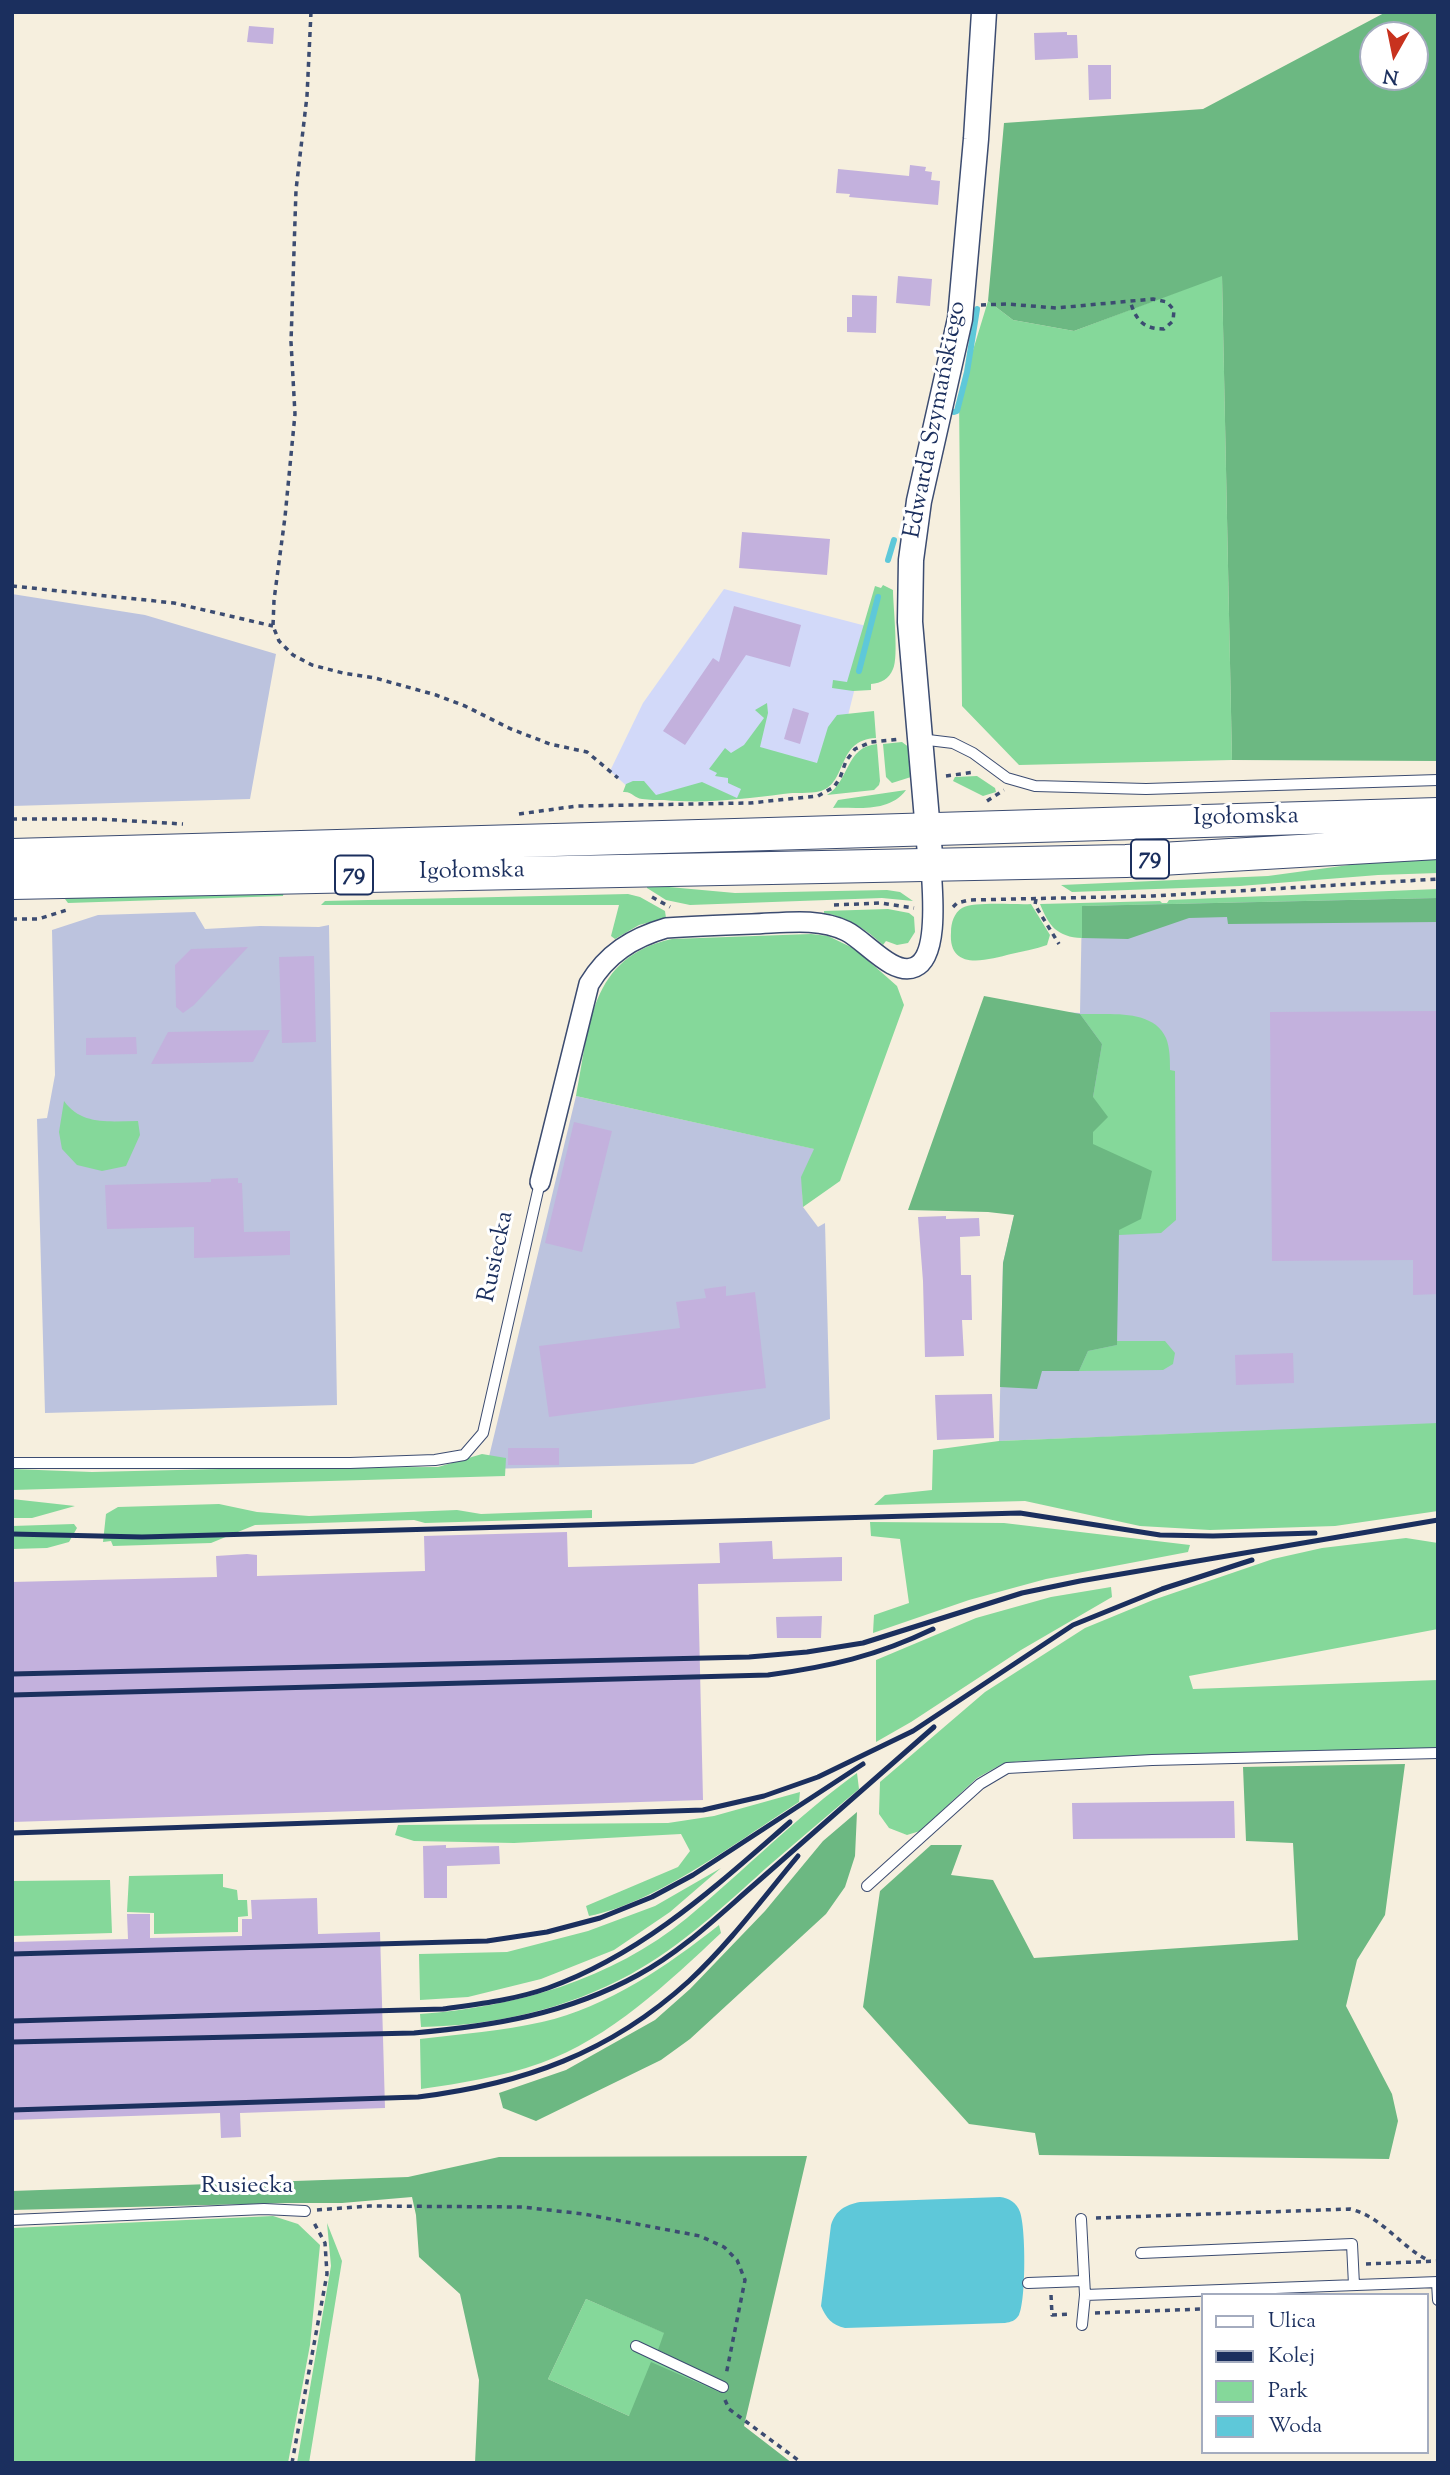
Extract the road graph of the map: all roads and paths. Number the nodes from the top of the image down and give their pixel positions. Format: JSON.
{"nodes":[{"id":1,"x":311,"y":12,"type":"edge"},
{"id":2,"x":984,"y":12,"type":"edge"},
{"id":3,"x":1130,"y":301,"type":"junction"},
{"id":4,"x":962,"y":302,"type":"junction"},
{"id":5,"x":12,"y":586,"type":"edge"},
{"id":6,"x":273,"y":626,"type":"junction"},
{"id":7,"x":919,"y":739,"type":"junction"},
{"id":8,"x":977,"y":772,"type":"dead end"},
{"id":9,"x":946,"y":776,"type":"dead end"},
{"id":10,"x":618,"y":778,"type":"dead end"},
{"id":11,"x":1438,"y":780,"type":"edge"},
{"id":12,"x":1004,"y":790,"type":"dead end"},
{"id":13,"x":985,"y":802,"type":"dead end"},
{"id":14,"x":1438,"y":814,"type":"edge"},
{"id":15,"x":516,"y":815,"type":"dead end"},
{"id":16,"x":12,"y":819,"type":"edge"},
{"id":17,"x":193,"y":824,"type":"dead end"},
{"id":18,"x":928,"y":828,"type":"junction"},
{"id":19,"x":1438,"y":843,"type":"edge"},
{"id":20,"x":12,"y":855,"type":"edge"},
{"id":21,"x":931,"y":866,"type":"junction"},
{"id":22,"x":1438,"y":879,"type":"edge"},
{"id":23,"x":12,"y":883,"type":"edge"},
{"id":24,"x":1036,"y":899,"type":"junction"},
{"id":25,"x":945,"y":908,"type":"dead end"},
{"id":26,"x":69,"y":909,"type":"dead end"},
{"id":27,"x":12,"y":919,"type":"edge"},
{"id":28,"x":1059,"y":944,"type":"dead end"},
{"id":29,"x":540,"y":1182,"type":"joint"},
{"id":30,"x":12,"y":1463,"type":"edge"},
{"id":31,"x":1438,"y":1753,"type":"edge"},
{"id":32,"x":867,"y":1886,"type":"dead end"},
{"id":33,"x":304,"y":2211,"type":"junction"},
{"id":34,"x":1081,"y":2219,"type":"joint"},
{"id":35,"x":12,"y":2220,"type":"edge"},
{"id":36,"x":1141,"y":2253,"type":"dead end"},
{"id":37,"x":1438,"y":2261,"type":"edge"},
{"id":38,"x":1430,"y":2262,"type":"junction"},
{"id":39,"x":1353,"y":2264,"type":"junction"},
{"id":40,"x":1084,"y":2281,"type":"junction"},
{"id":41,"x":1437,"y":2282,"type":"edge"},
{"id":42,"x":1028,"y":2283,"type":"dead end"},
{"id":43,"x":1354,"y":2285,"type":"junction"},
{"id":44,"x":1243,"y":2292,"type":"edge"},
{"id":45,"x":1085,"y":2295,"type":"junction"},
{"id":46,"x":1438,"y":2300,"type":"edge"},
{"id":47,"x":1082,"y":2325,"type":"dead end"},
{"id":48,"x":636,"y":2346,"type":"dead end"},
{"id":49,"x":723,"y":2388,"type":"junction"},
{"id":50,"x":292,"y":2463,"type":"edge"},
{"id":51,"x":802,"y":2463,"type":"edge"}],
"edges":[{"from":1,"to":6,"type":"path"},
{"from":2,"to":4,"type":"street","name":"Edwarda Szymańskiego"},
{"from":3,"to":3,"type":"path"},
{"from":3,"to":4,"type":"path"},
{"from":4,"to":7,"type":"street","name":"Edwarda Szymańskiego"},
{"from":5,"to":6,"type":"path"},
{"from":6,"to":10,"type":"path"},
{"from":7,"to":11,"type":"lane"},
{"from":7,"to":15,"type":"path"},
{"from":7,"to":18,"type":"street","name":"Edwarda Szymańskiego"},
{"from":8,"to":9,"type":"path"},
{"from":12,"to":13,"type":"path"},
{"from":14,"to":18,"type":"main road","name":"Igołomska","number":"79"},
{"from":16,"to":17,"type":"path"},
{"from":18,"to":20,"type":"main road","name":"Igołomska","number":"79"},
{"from":18,"to":21,"type":"street"},
{"from":19,"to":21,"type":"main road","name":"Igołomska","number":"79"},
{"from":21,"to":23,"type":"main road","name":"Igołomska","number":"79"},
{"from":21,"to":29,"type":"street","name":"Rusiecka"},
{"from":22,"to":24,"type":"path"},
{"from":24,"to":25,"type":"path"},
{"from":24,"to":28,"type":"path"},
{"from":26,"to":27,"type":"path"},
{"from":29,"to":30,"type":"lane","name":"Rusiecka"},
{"from":31,"to":32,"type":"lane"},
{"from":33,"to":35,"type":"lane","name":"Rusiecka"},
{"from":33,"to":49,"type":"path"},
{"from":33,"to":50,"type":"path","name":"Rusiecka"},
{"from":34,"to":38,"type":"path"},
{"from":34,"to":40,"type":"lane"},
{"from":36,"to":39,"type":"lane"},
{"from":37,"to":38,"type":"path"},
{"from":38,"to":39,"type":"path"},
{"from":39,"to":43,"type":"lane"},
{"from":40,"to":42,"type":"lane"},
{"from":40,"to":45,"type":"lane"},
{"from":41,"to":43,"type":"lane"},
{"from":41,"to":46,"type":"lane"},
{"from":43,"to":44,"type":"lane"},
{"from":44,"to":45,"type":"lane"},
{"from":45,"to":47,"type":"lane"},
{"from":48,"to":49,"type":"lane"},
{"from":49,"to":51,"type":"path"}]}
